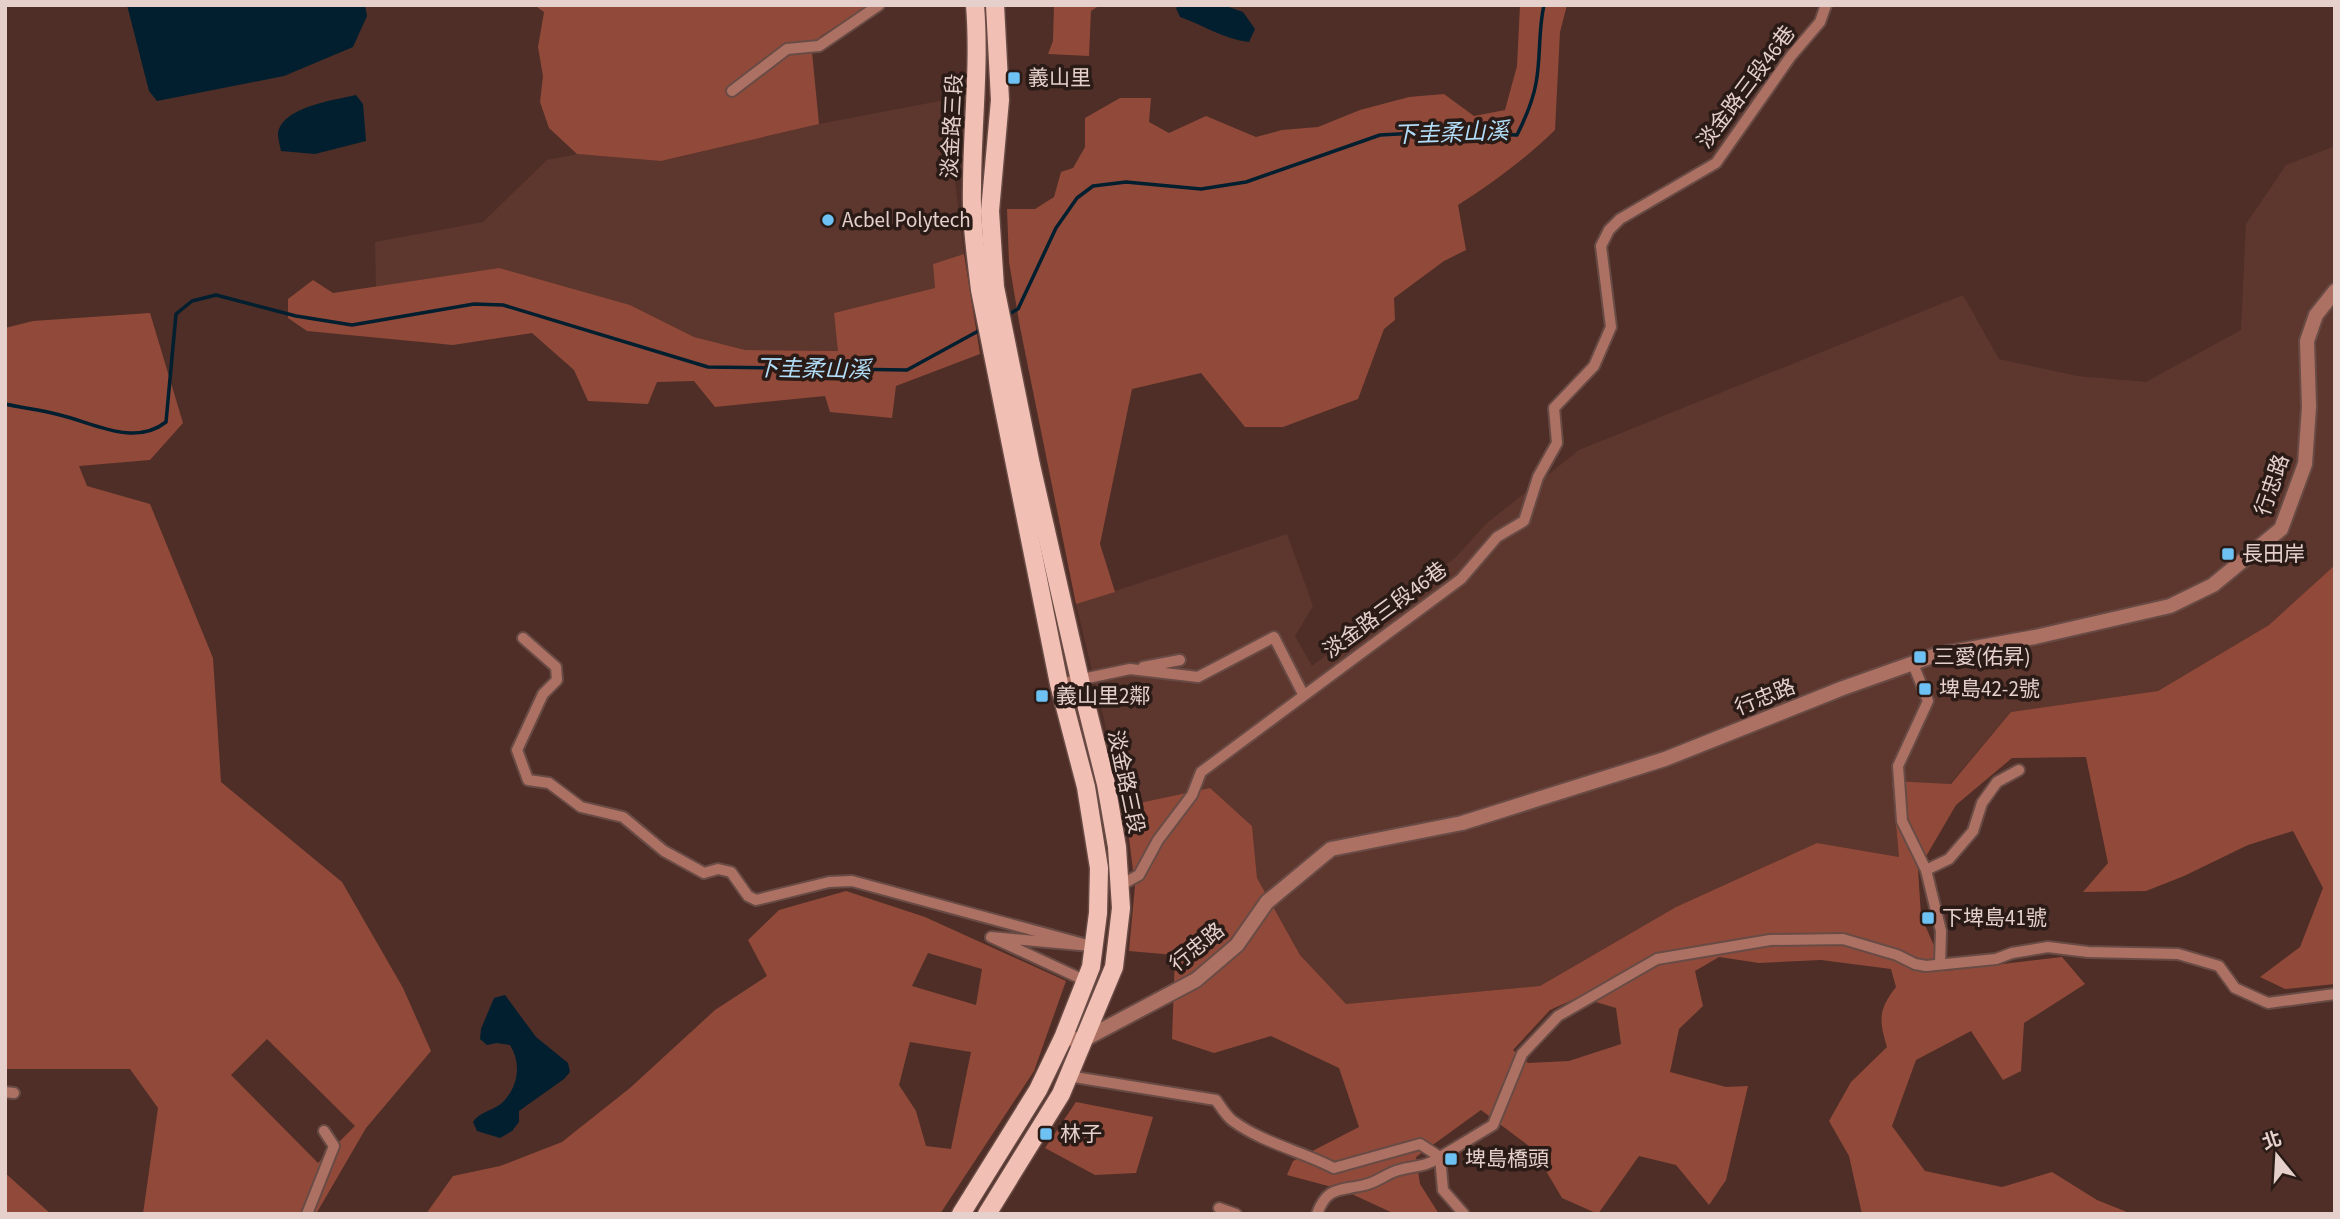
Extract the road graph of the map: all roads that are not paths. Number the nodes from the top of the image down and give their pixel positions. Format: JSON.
{"nodes":[{"id":1,"x":879,"y":5,"type":"edge"},
{"id":2,"x":975,"y":5,"type":"edge"},
{"id":3,"x":995,"y":5,"type":"edge"},
{"id":4,"x":1826,"y":5,"type":"edge"},
{"id":5,"x":732,"y":91,"type":"dead end"},
{"id":6,"x":988,"y":288,"type":"junction"},
{"id":7,"x":2335,"y":291,"type":"edge"},
{"id":8,"x":997,"y":340,"type":"junction"},
{"id":9,"x":523,"y":638,"type":"dead end"},
{"id":10,"x":1180,"y":660,"type":"dead end"},
{"id":11,"x":1913,"y":664,"type":"junction"},
{"id":12,"x":1130,"y":669,"type":"junction"},
{"id":13,"x":1080,"y":680,"type":"junction"},
{"id":14,"x":1059,"y":684,"type":"junction"},
{"id":15,"x":1303,"y":694,"type":"junction"},
{"id":16,"x":2019,"y":770,"type":"dead end"},
{"id":17,"x":1926,"y":870,"type":"junction"},
{"id":18,"x":1119,"y":886,"type":"junction"},
{"id":19,"x":1940,"y":964,"type":"junction"},
{"id":20,"x":1086,"y":981,"type":"junction"},
{"id":21,"x":2335,"y":994,"type":"edge"},
{"id":22,"x":1063,"y":1038,"type":"junction"},
{"id":23,"x":1083,"y":1040,"type":"junction"},
{"id":24,"x":1068,"y":1076,"type":"junction"},
{"id":25,"x":324,"y":1131,"type":"dead end"},
{"id":26,"x":1440,"y":1157,"type":"junction"},
{"id":27,"x":1219,"y":1208,"type":"dead end"},
{"id":28,"x":307,"y":1214,"type":"edge"},
{"id":29,"x":961,"y":1214,"type":"edge"},
{"id":30,"x":988,"y":1214,"type":"edge"},
{"id":31,"x":1237,"y":1214,"type":"edge"},
{"id":32,"x":1317,"y":1214,"type":"edge"},
{"id":33,"x":1464,"y":1214,"type":"edge"}],
"edges":[{"from":1,"to":5,"type":"street"},
{"from":2,"to":6,"type":"main road","name":"淡金路三段"},
{"from":3,"to":6,"type":"main road","name":"淡金路三段"},
{"from":4,"to":15,"type":"street","name":"淡金路三段46巷"},
{"from":6,"to":8,"type":"main road"},
{"from":7,"to":11,"type":"street","name":"行忠路"},
{"from":8,"to":13,"type":"main road","name":"淡金路三段"},
{"from":8,"to":14,"type":"main road","name":"淡金路三段"},
{"from":9,"to":20,"type":"street"},
{"from":10,"to":12,"type":"street"},
{"from":11,"to":17,"type":"street"},
{"from":11,"to":23,"type":"street","name":"行忠路"},
{"from":12,"to":13,"type":"street"},
{"from":12,"to":15,"type":"street"},
{"from":13,"to":14,"type":"street"},
{"from":13,"to":18,"type":"main road","name":"淡金路三段"},
{"from":14,"to":20,"type":"main road","name":"淡金路三段"},
{"from":15,"to":18,"type":"street","name":"淡金路三段46巷"},
{"from":16,"to":17,"type":"street"},
{"from":17,"to":19,"type":"street"},
{"from":18,"to":23,"type":"main road","name":"淡金路三段"},
{"from":19,"to":21,"type":"street"},
{"from":19,"to":26,"type":"street"},
{"from":20,"to":22,"type":"main road","name":"淡金路三段"},
{"from":22,"to":23,"type":"street"},
{"from":22,"to":29,"type":"main road","name":"淡金路三段"},
{"from":23,"to":24,"type":"main road","name":"淡金路三段"},
{"from":24,"to":26,"type":"street"},
{"from":24,"to":30,"type":"main road","name":"淡金路三段"},
{"from":25,"to":28,"type":"street"},
{"from":26,"to":32,"type":"street"},
{"from":26,"to":33,"type":"street"},
{"from":27,"to":31,"type":"street"}]}
